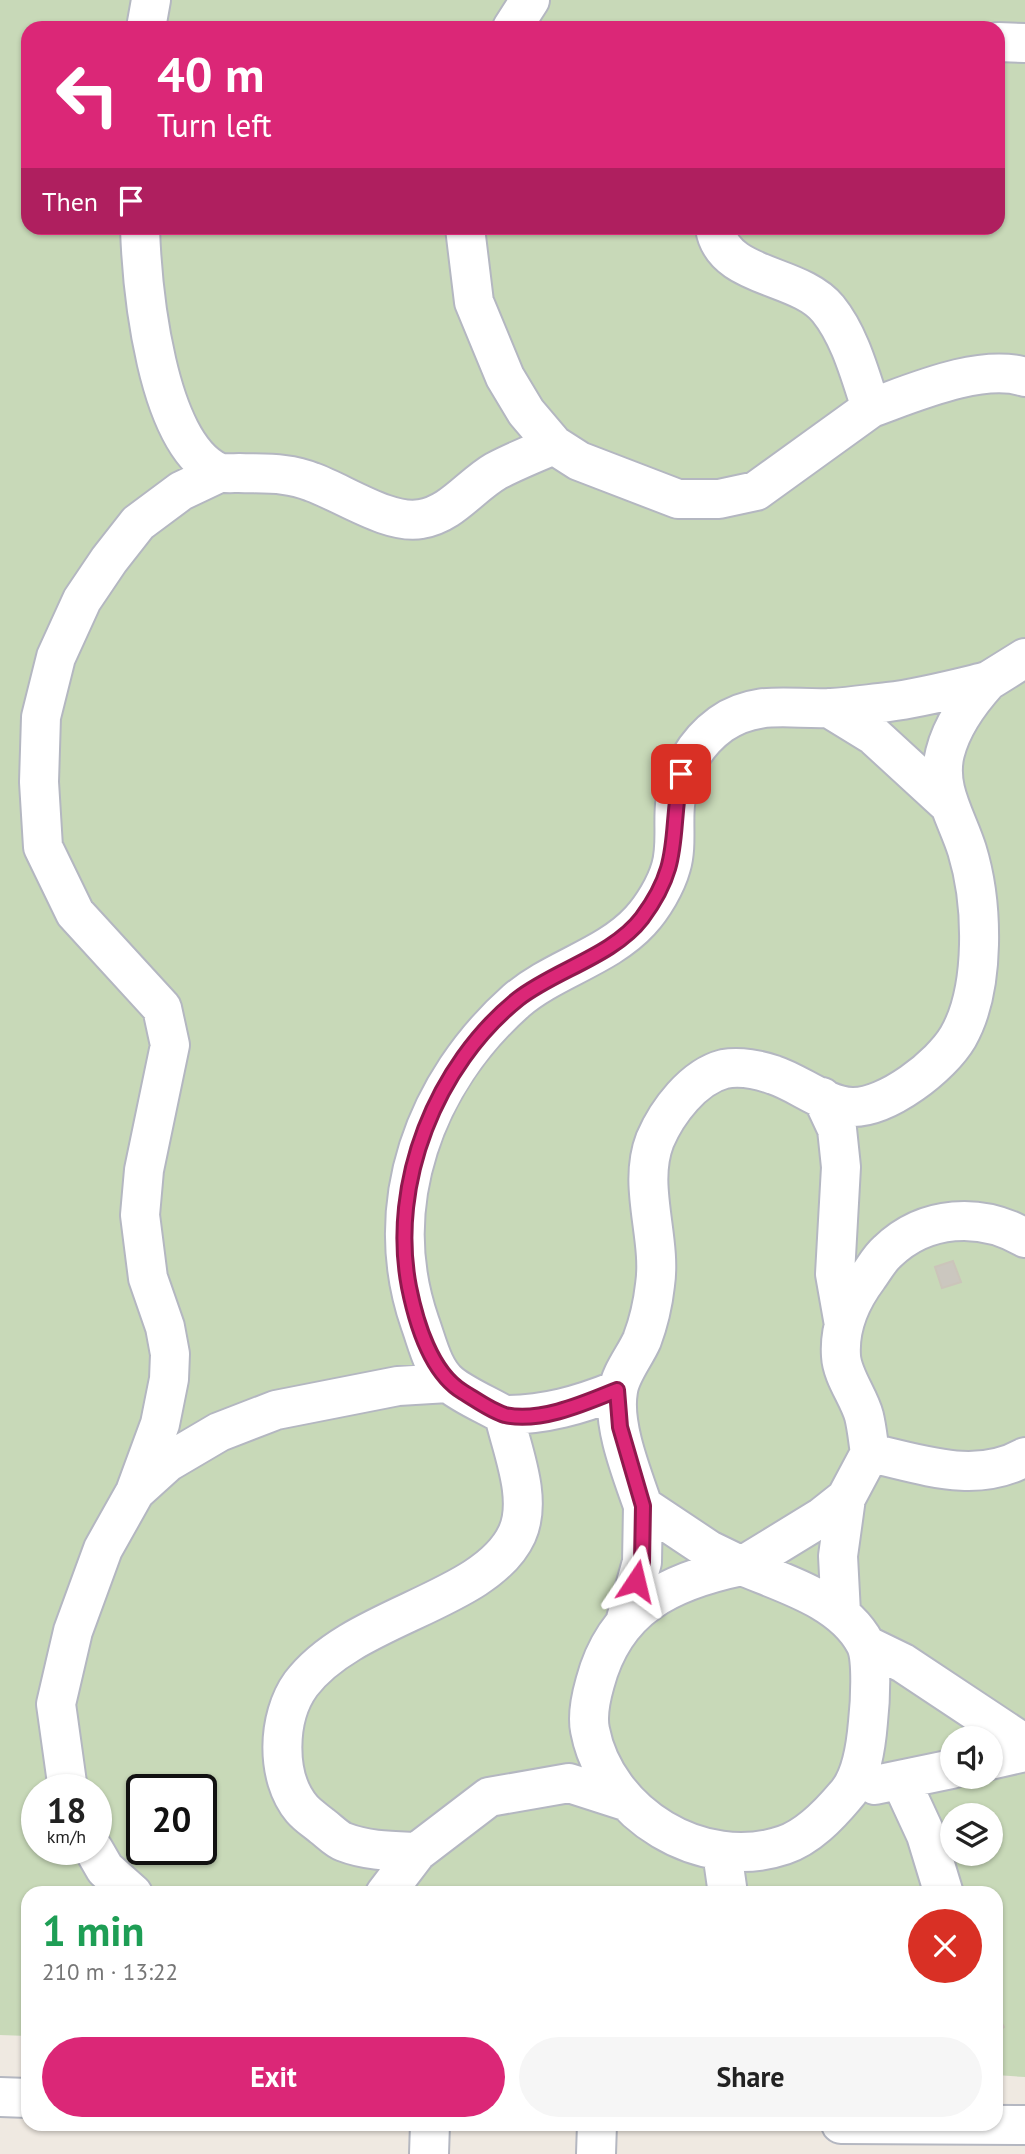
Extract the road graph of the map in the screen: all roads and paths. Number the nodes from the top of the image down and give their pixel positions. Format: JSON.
{"nodes":[{"id":1,"x":151,"y":0,"type":"edge"},
{"id":2,"x":530,"y":0,"type":"edge"},
{"id":3,"x":147,"y":21,"type":"edge"},
{"id":4,"x":516,"y":21,"type":"edge"},
{"id":5,"x":1005,"y":42,"type":"edge"},
{"id":6,"x":1025,"y":43,"type":"edge"},
{"id":7,"x":141,"y":235,"type":"edge"},
{"id":8,"x":465,"y":235,"type":"edge"},
{"id":9,"x":716,"y":235,"type":"edge"},
{"id":10,"x":1025,"y":377,"type":"edge"},
{"id":11,"x":871,"y":408,"type":"junction"},
{"id":12,"x":554,"y":445,"type":"junction"},
{"id":13,"x":219,"y":473,"type":"junction"},
{"id":14,"x":1025,"y":658,"type":"edge"},
{"id":15,"x":988,"y":681,"type":"junction"},
{"id":16,"x":830,"y":708,"type":"junction"},
{"id":17,"x":946,"y":802,"type":"junction"},
{"id":18,"x":822,"y":1097,"type":"junction"},
{"id":19,"x":1025,"y":1238,"type":"edge"},
{"id":20,"x":844,"y":1325,"type":"junction"},
{"id":21,"x":448,"y":1383,"type":"junction"},
{"id":22,"x":617,"y":1390,"type":"junction"},
{"id":23,"x":504,"y":1415,"type":"junction"},
{"id":24,"x":870,"y":1453,"type":"junction"},
{"id":25,"x":1025,"y":1457,"type":"edge"},
{"id":26,"x":135,"y":1492,"type":"junction"},
{"id":27,"x":846,"y":1498,"type":"junction"},
{"id":28,"x":643,"y":1506,"type":"junction"},
{"id":29,"x":742,"y":1566,"type":"junction"},
{"id":30,"x":841,"y":1613,"type":"junction"},
{"id":31,"x":626,"y":1619,"type":"junction"},
{"id":32,"x":866,"y":1645,"type":"junction"},
{"id":33,"x":1025,"y":1744,"type":"edge"},
{"id":34,"x":1025,"y":1752,"type":"edge"},
{"id":35,"x":1003,"y":1757,"type":"edge"},
{"id":36,"x":940,"y":1772,"type":"edge"},
{"id":37,"x":66,"y":1774,"type":"edge"},
{"id":38,"x":901,"y":1781,"type":"junction"},
{"id":39,"x":852,"y":1788,"type":"junction"},
{"id":40,"x":625,"y":1801,"type":"junction"},
{"id":41,"x":417,"y":1852,"type":"junction"},
{"id":42,"x":722,"y":1852,"type":"junction"},
{"id":43,"x":103,"y":1865,"type":"edge"},
{"id":44,"x":124,"y":1886,"type":"edge"},
{"id":45,"x":391,"y":1886,"type":"edge"},
{"id":46,"x":726,"y":1886,"type":"edge"},
{"id":47,"x":942,"y":1886,"type":"edge"},
{"id":48,"x":0,"y":2097,"type":"edge"},
{"id":49,"x":21,"y":2098,"type":"edge"},
{"id":50,"x":1003,"y":2125,"type":"edge"},
{"id":51,"x":1025,"y":2125,"type":"edge"},
{"id":52,"x":430,"y":2131,"type":"edge"},
{"id":53,"x":597,"y":2131,"type":"edge"},
{"id":54,"x":858,"y":2131,"type":"edge"},
{"id":55,"x":429,"y":2154,"type":"edge"},
{"id":56,"x":596,"y":2154,"type":"edge"},
{"id":57,"x":858,"y":2154,"type":"edge"}],
"edges":[{"from":1,"to":3,"type":"street"},
{"from":2,"to":4,"type":"street"},
{"from":5,"to":6,"type":"street"},
{"from":7,"to":13,"type":"street"},
{"from":8,"to":12,"type":"street"},
{"from":9,"to":11,"type":"street"},
{"from":10,"to":11,"type":"street"},
{"from":11,"to":12,"type":"street"},
{"from":12,"to":13,"type":"street"},
{"from":13,"to":26,"type":"street"},
{"from":14,"to":15,"type":"street"},
{"from":15,"to":16,"type":"street"},
{"from":15,"to":17,"type":"street"},
{"from":16,"to":17,"type":"street"},
{"from":16,"to":21,"type":"street"},
{"from":17,"to":18,"type":"street"},
{"from":18,"to":20,"type":"street"},
{"from":18,"to":22,"type":"street"},
{"from":19,"to":20,"type":"street"},
{"from":20,"to":24,"type":"street"},
{"from":21,"to":23,"type":"street"},
{"from":21,"to":26,"type":"street"},
{"from":22,"to":23,"type":"street"},
{"from":22,"to":28,"type":"street"},
{"from":23,"to":41,"type":"street"},
{"from":24,"to":25,"type":"street"},
{"from":24,"to":27,"type":"street"},
{"from":26,"to":37,"type":"street"},
{"from":27,"to":29,"type":"street"},
{"from":27,"to":30,"type":"street"},
{"from":28,"to":29,"type":"street"},
{"from":28,"to":31,"type":"street"},
{"from":29,"to":30,"type":"street"},
{"from":29,"to":31,"type":"street"},
{"from":30,"to":32,"type":"street"},
{"from":31,"to":40,"type":"street"},
{"from":32,"to":33,"type":"street"},
{"from":32,"to":39,"type":"street"},
{"from":34,"to":35,"type":"street"},
{"from":36,"to":38,"type":"street"},
{"from":38,"to":39,"type":"street"},
{"from":38,"to":47,"type":"street"},
{"from":39,"to":42,"type":"street"},
{"from":40,"to":41,"type":"street"},
{"from":40,"to":42,"type":"street"},
{"from":41,"to":45,"type":"street"},
{"from":42,"to":46,"type":"street"},
{"from":43,"to":44,"type":"street"},
{"from":48,"to":49,"type":"street"},
{"from":50,"to":51,"type":"street"},
{"from":52,"to":55,"type":"street"},
{"from":53,"to":56,"type":"street"},
{"from":54,"to":57,"type":"street"}]}
